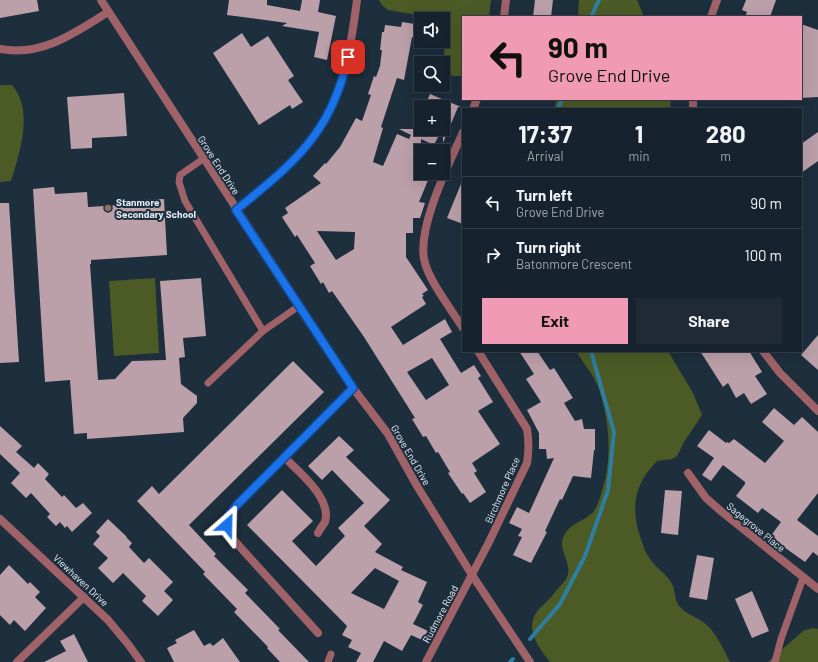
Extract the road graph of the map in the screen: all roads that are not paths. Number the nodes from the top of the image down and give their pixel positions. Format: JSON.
{"nodes":[{"id":1,"x":101,"y":0,"type":"edge"},
{"id":2,"x":357,"y":0,"type":"edge"},
{"id":3,"x":506,"y":0,"type":"edge"},
{"id":4,"x":717,"y":0,"type":"edge"},
{"id":5,"x":108,"y":12,"type":"junction"},
{"id":6,"x":504,"y":16,"type":"edge"},
{"id":7,"x":711,"y":16,"type":"edge"},
{"id":8,"x":0,"y":49,"type":"edge"},
{"id":9,"x":462,"y":134,"type":"edge"},
{"id":10,"x":204,"y":159,"type":"junction"},
{"id":11,"x":236,"y":210,"type":"junction"},
{"id":12,"x":299,"y":306,"type":"junction"},
{"id":13,"x":462,"y":326,"type":"edge"},
{"id":14,"x":263,"y":331,"type":"junction"},
{"id":15,"x":479,"y":352,"type":"edge"},
{"id":16,"x":764,"y":352,"type":"edge"},
{"id":17,"x":208,"y":383,"type":"dead end"},
{"id":18,"x":353,"y":388,"type":"junction"},
{"id":19,"x":818,"y":412,"type":"edge"},
{"id":20,"x":284,"y":457,"type":"junction"},
{"id":21,"x":688,"y":473,"type":"dead end"},
{"id":22,"x":0,"y":519,"type":"edge"},
{"id":23,"x":318,"y":533,"type":"dead end"},
{"id":24,"x":472,"y":575,"type":"junction"},
{"id":25,"x":803,"y":578,"type":"junction"},
{"id":26,"x":818,"y":589,"type":"edge"},
{"id":27,"x":84,"y":597,"type":"junction"},
{"id":28,"x":318,"y":633,"type":"dead end"},
{"id":29,"x":331,"y":654,"type":"dead end"},
{"id":30,"x":17,"y":662,"type":"edge"},
{"id":31,"x":141,"y":662,"type":"edge"},
{"id":32,"x":328,"y":662,"type":"edge"},
{"id":33,"x":426,"y":662,"type":"edge"},
{"id":34,"x":530,"y":662,"type":"edge"},
{"id":35,"x":775,"y":662,"type":"edge"}],
"edges":[{"from":1,"to":5,"type":"street","name":"Grove End Drive"},
{"from":2,"to":11,"type":"street"},
{"from":3,"to":6,"type":"street"},
{"from":4,"to":7,"type":"street"},
{"from":5,"to":8,"type":"street"},
{"from":5,"to":10,"type":"street","name":"Grove End Drive"},
{"from":9,"to":13,"type":"street"},
{"from":10,"to":11,"type":"street","name":"Grove End Drive"},
{"from":10,"to":14,"type":"lane"},
{"from":11,"to":12,"type":"street","name":"Grove End Drive"},
{"from":12,"to":14,"type":"lane"},
{"from":12,"to":18,"type":"street","name":"Grove End Drive"},
{"from":14,"to":17,"type":"lane"},
{"from":15,"to":24,"type":"street","name":"Birchmore Place"},
{"from":16,"to":19,"type":"street"},
{"from":18,"to":20,"type":"street"},
{"from":18,"to":24,"type":"street","name":"Grove End Drive"},
{"from":20,"to":23,"type":"street"},
{"from":20,"to":28,"type":"street"},
{"from":21,"to":25,"type":"street","name":"Sagegrove Place"},
{"from":22,"to":27,"type":"street","name":"Viewhaven Drive"},
{"from":24,"to":33,"type":"street","name":"Rudmore Road"},
{"from":24,"to":34,"type":"street","name":"Grove End Drive"},
{"from":25,"to":26,"type":"street","name":"Sagegrove Place"},
{"from":25,"to":35,"type":"lane"},
{"from":27,"to":30,"type":"street"},
{"from":27,"to":31,"type":"street","name":"Viewhaven Drive"},
{"from":29,"to":32,"type":"lane"}]}
